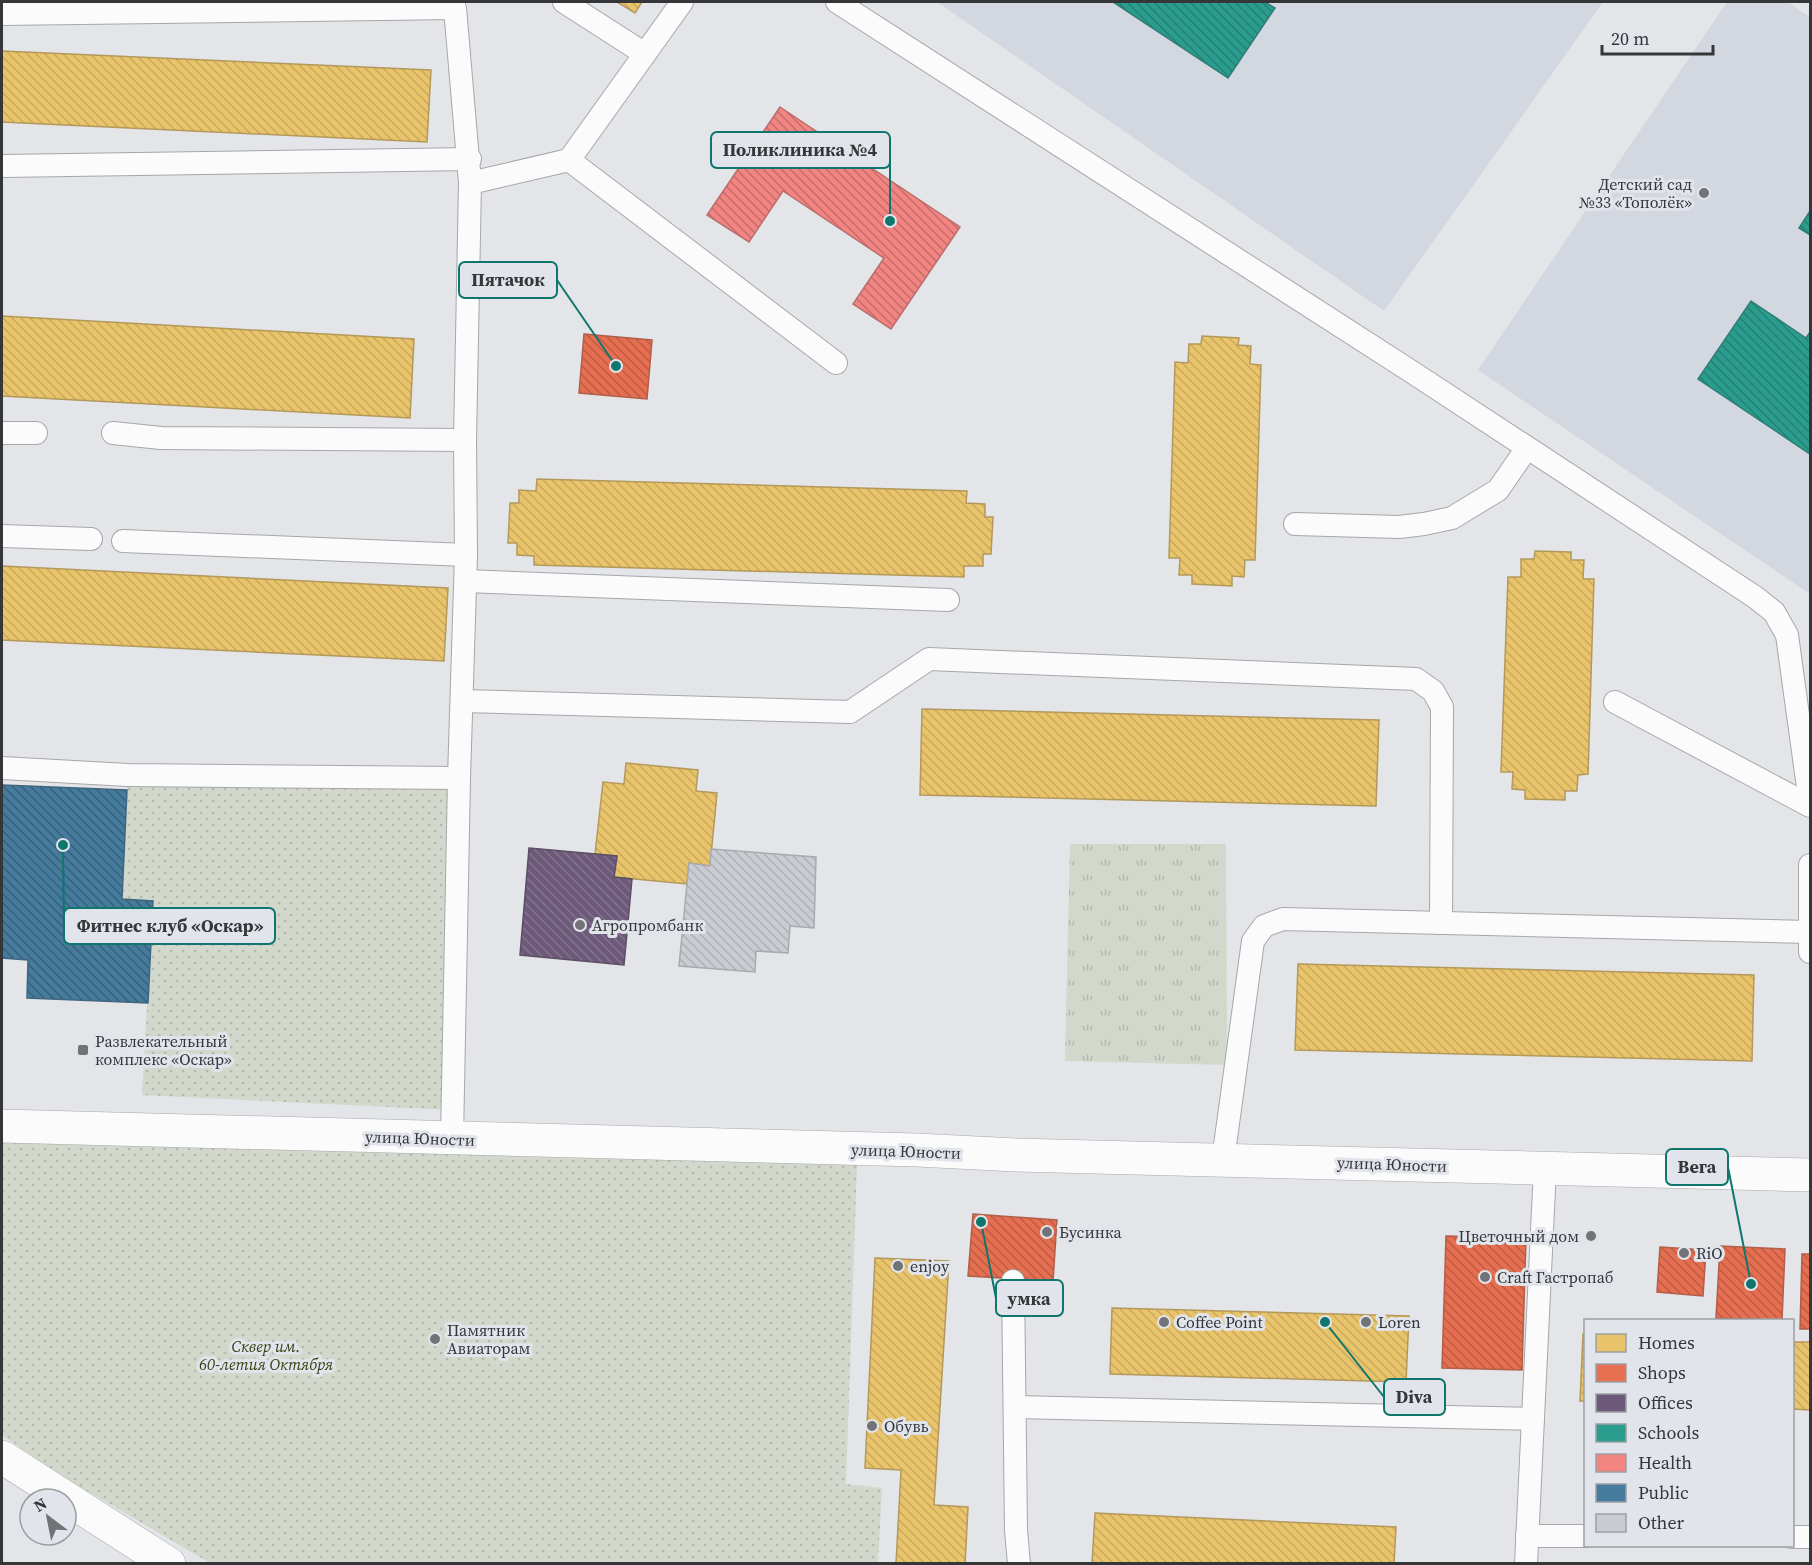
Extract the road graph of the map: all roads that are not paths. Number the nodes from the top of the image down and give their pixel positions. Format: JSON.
{"nodes":[{"id":1,"x":564,"y":2,"type":"edge"},
{"id":2,"x":682,"y":2,"type":"edge"},
{"id":3,"x":837,"y":2,"type":"edge"},
{"id":4,"x":2,"y":14,"type":"edge"},
{"id":5,"x":645,"y":54,"type":"junction"},
{"id":6,"x":470,"y":159,"type":"junction"},
{"id":7,"x":569,"y":160,"type":"junction"},
{"id":8,"x":2,"y":166,"type":"edge"},
{"id":9,"x":471,"y":183,"type":"junction"},
{"id":10,"x":836,"y":363,"type":"dead end"},
{"id":11,"x":2,"y":433,"type":"edge"},
{"id":12,"x":36,"y":433,"type":"dead end"},
{"id":13,"x":113,"y":433,"type":"dead end"},
{"id":14,"x":465,"y":440,"type":"junction"},
{"id":15,"x":1527,"y":448,"type":"junction"},
{"id":16,"x":1295,"y":524,"type":"dead end"},
{"id":17,"x":2,"y":536,"type":"edge"},
{"id":18,"x":91,"y":539,"type":"dead end"},
{"id":19,"x":123,"y":541,"type":"dead end"},
{"id":20,"x":466,"y":555,"type":"junction"},
{"id":21,"x":466,"y":581,"type":"junction"},
{"id":22,"x":948,"y":600,"type":"dead end"},
{"id":23,"x":462,"y":701,"type":"junction"},
{"id":24,"x":1615,"y":702,"type":"dead end"},
{"id":25,"x":2,"y":768,"type":"edge"},
{"id":26,"x":459,"y":778,"type":"junction"},
{"id":27,"x":1810,"y":802,"type":"edge"},
{"id":28,"x":1810,"y":806,"type":"edge"},
{"id":29,"x":1810,"y":866,"type":"edge"},
{"id":30,"x":1441,"y":923,"type":"junction"},
{"id":31,"x":1810,"y":932,"type":"edge"},
{"id":32,"x":1810,"y":952,"type":"edge"},
{"id":33,"x":2,"y":1126,"type":"edge"},
{"id":34,"x":452,"y":1139,"type":"junction"},
{"id":35,"x":1223,"y":1160,"type":"junction"},
{"id":36,"x":1545,"y":1168,"type":"junction"},
{"id":37,"x":1810,"y":1175,"type":"edge"},
{"id":38,"x":1013,"y":1281,"type":"dead end"},
{"id":39,"x":1015,"y":1407,"type":"junction"},
{"id":40,"x":1533,"y":1419,"type":"junction"},
{"id":41,"x":2,"y":1457,"type":"edge"},
{"id":42,"x":1527,"y":1536,"type":"junction"},
{"id":43,"x":1584,"y":1536,"type":"edge"},
{"id":44,"x":1794,"y":1537,"type":"edge"},
{"id":45,"x":1810,"y":1537,"type":"edge"},
{"id":46,"x":169,"y":1563,"type":"edge"},
{"id":47,"x":1019,"y":1563,"type":"edge"},
{"id":48,"x":1526,"y":1563,"type":"edge"}],
"edges":[{"from":1,"to":5,"type":"lane"},
{"from":2,"to":5,"type":"lane"},
{"from":3,"to":15,"type":"lane"},
{"from":4,"to":6,"type":"lane"},
{"from":5,"to":7,"type":"lane"},
{"from":6,"to":8,"type":"lane"},
{"from":6,"to":9,"type":"lane"},
{"from":7,"to":9,"type":"lane"},
{"from":7,"to":10,"type":"lane"},
{"from":9,"to":14,"type":"lane"},
{"from":11,"to":12,"type":"lane"},
{"from":13,"to":14,"type":"lane"},
{"from":14,"to":20,"type":"lane"},
{"from":15,"to":16,"type":"lane"},
{"from":15,"to":27,"type":"lane"},
{"from":17,"to":18,"type":"lane"},
{"from":19,"to":20,"type":"lane"},
{"from":20,"to":21,"type":"lane"},
{"from":21,"to":22,"type":"lane"},
{"from":21,"to":23,"type":"lane"},
{"from":23,"to":26,"type":"lane"},
{"from":23,"to":30,"type":"lane"},
{"from":24,"to":28,"type":"lane"},
{"from":25,"to":26,"type":"lane"},
{"from":26,"to":34,"type":"lane"},
{"from":29,"to":31,"type":"lane"},
{"from":30,"to":31,"type":"lane"},
{"from":30,"to":35,"type":"lane"},
{"from":31,"to":32,"type":"lane"},
{"from":33,"to":34,"type":"street","name":"улица Юности"},
{"from":34,"to":35,"type":"street","name":"улица Юности"},
{"from":35,"to":36,"type":"street","name":"улица Юности"},
{"from":36,"to":37,"type":"street","name":"улица Юности"},
{"from":36,"to":40,"type":"lane"},
{"from":38,"to":39,"type":"lane"},
{"from":39,"to":40,"type":"lane"},
{"from":39,"to":47,"type":"lane"},
{"from":40,"to":42,"type":"lane"},
{"from":41,"to":46,"type":"street"},
{"from":42,"to":43,"type":"lane"},
{"from":42,"to":48,"type":"lane"},
{"from":44,"to":45,"type":"lane"}]}
